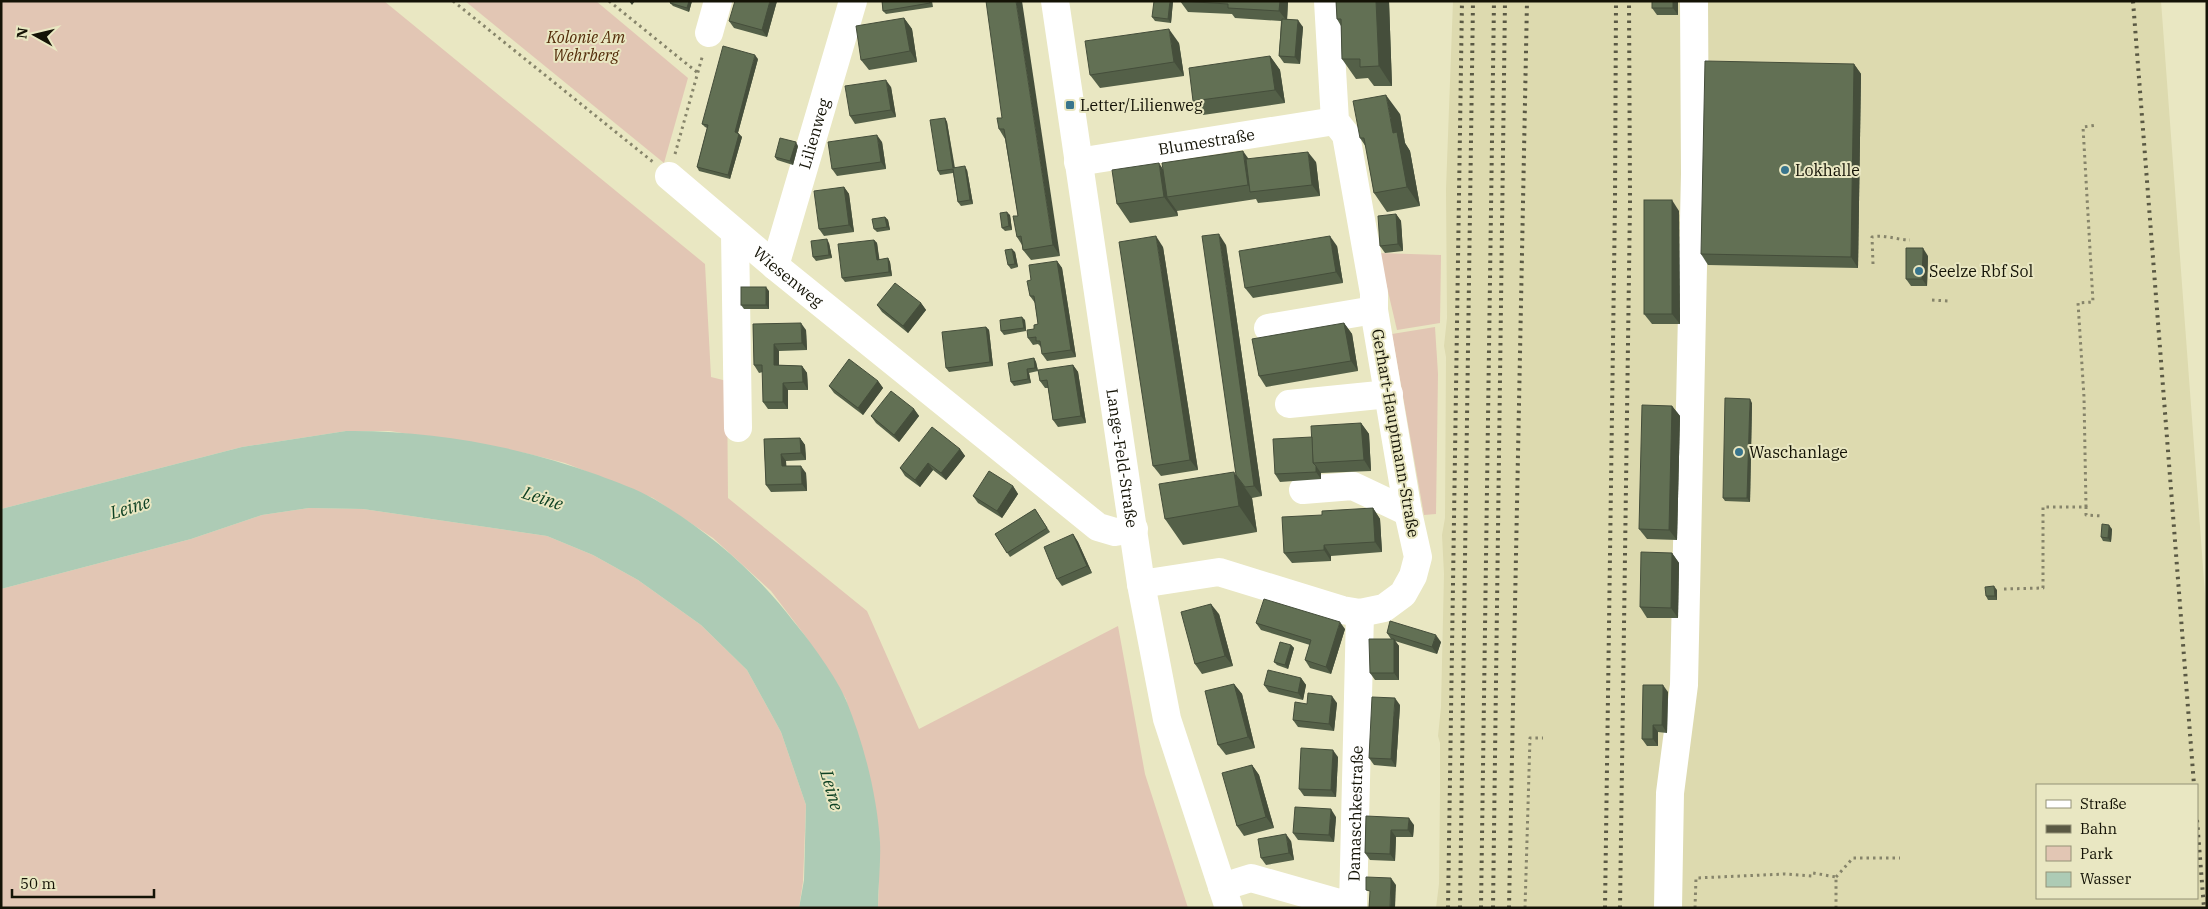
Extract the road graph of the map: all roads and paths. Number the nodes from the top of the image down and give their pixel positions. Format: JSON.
{"nodes":[{"id":1,"x":453,"y":1,"type":"edge"},
{"id":2,"x":609,"y":1,"type":"edge"},
{"id":3,"x":718,"y":1,"type":"edge"},
{"id":4,"x":853,"y":1,"type":"edge"},
{"id":5,"x":1055,"y":1,"type":"edge"},
{"id":6,"x":1328,"y":1,"type":"edge"},
{"id":7,"x":1694,"y":1,"type":"edge"},
{"id":8,"x":709,"y":32,"type":"joint"},
{"id":9,"x":698,"y":73,"type":"junction"},
{"id":10,"x":1335,"y":121,"type":"junction"},
{"id":11,"x":2097,"y":125,"type":"dead end"},
{"id":12,"x":1078,"y":162,"type":"junction"},
{"id":13,"x":669,"y":176,"type":"junction"},
{"id":14,"x":735,"y":233,"type":"junction"},
{"id":15,"x":1910,"y":240,"type":"dead end"},
{"id":16,"x":1873,"y":264,"type":"dead end"},
{"id":17,"x":775,"y":266,"type":"junction"},
{"id":18,"x":1932,"y":300,"type":"dead end"},
{"id":19,"x":1948,"y":301,"type":"dead end"},
{"id":20,"x":1374,"y":310,"type":"junction"},
{"id":21,"x":1268,"y":328,"type":"dead end"},
{"id":22,"x":1389,"y":394,"type":"junction"},
{"id":23,"x":1289,"y":404,"type":"dead end"},
{"id":24,"x":738,"y":428,"type":"dead end"},
{"id":25,"x":1303,"y":490,"type":"dead end"},
{"id":26,"x":2086,"y":507,"type":"junction"},
{"id":27,"x":1408,"y":512,"type":"junction"},
{"id":28,"x":2102,"y":516,"type":"dead end"},
{"id":29,"x":1134,"y":529,"type":"junction"},
{"id":30,"x":1141,"y":584,"type":"junction"},
{"id":31,"x":2004,"y":589,"type":"dead end"},
{"id":32,"x":1360,"y":612,"type":"junction"},
{"id":33,"x":1543,"y":738,"type":"dead end"},
{"id":34,"x":1900,"y":858,"type":"dead end"},
{"id":35,"x":1836,"y":877,"type":"junction"},
{"id":36,"x":1225,"y":897,"type":"edge"},
{"id":37,"x":1525,"y":908,"type":"edge"},
{"id":38,"x":1668,"y":908,"type":"edge"},
{"id":39,"x":1695,"y":908,"type":"edge"},
{"id":40,"x":1836,"y":908,"type":"edge"}],
"edges":[{"from":1,"to":13,"type":"path"},
{"from":2,"to":9,"type":"path"},
{"from":3,"to":8,"type":"street"},
{"from":4,"to":17,"type":"street","name":"Lilienweg"},
{"from":5,"to":12,"type":"street","name":"Lange-Feld-Straße"},
{"from":6,"to":10,"type":"street","name":"Gerhart-Hauptmann-Straße"},
{"from":7,"to":38,"type":"street"},
{"from":8,"to":9,"type":"path"},
{"from":9,"to":13,"type":"path"},
{"from":10,"to":12,"type":"street","name":"Blumestraße"},
{"from":10,"to":20,"type":"street","name":"Gerhart-Hauptmann-Straße"},
{"from":11,"to":26,"type":"path"},
{"from":12,"to":29,"type":"street","name":"Lange-Feld-Straße"},
{"from":13,"to":14,"type":"street","name":"Wiesenweg"},
{"from":14,"to":17,"type":"street","name":"Wiesenweg"},
{"from":14,"to":24,"type":"street"},
{"from":15,"to":16,"type":"path"},
{"from":17,"to":29,"type":"street","name":"Wiesenweg"},
{"from":18,"to":19,"type":"path"},
{"from":20,"to":21,"type":"street"},
{"from":20,"to":22,"type":"street","name":"Gerhart-Hauptmann-Straße"},
{"from":22,"to":23,"type":"street"},
{"from":22,"to":27,"type":"street","name":"Gerhart-Hauptmann-Straße"},
{"from":25,"to":27,"type":"street"},
{"from":26,"to":28,"type":"path"},
{"from":26,"to":31,"type":"path"},
{"from":27,"to":32,"type":"street","name":"Gerhart-Hauptmann-Straße"},
{"from":29,"to":30,"type":"street","name":"Lange-Feld-Straße"},
{"from":30,"to":32,"type":"street","name":"Gerhart-Hauptmann-Straße"},
{"from":30,"to":36,"type":"street","name":"Lange-Feld-Straße"},
{"from":32,"to":36,"type":"street","name":"Damaschkestraße"},
{"from":33,"to":37,"type":"path"},
{"from":34,"to":35,"type":"path"},
{"from":35,"to":39,"type":"path"},
{"from":35,"to":40,"type":"path"}]}
